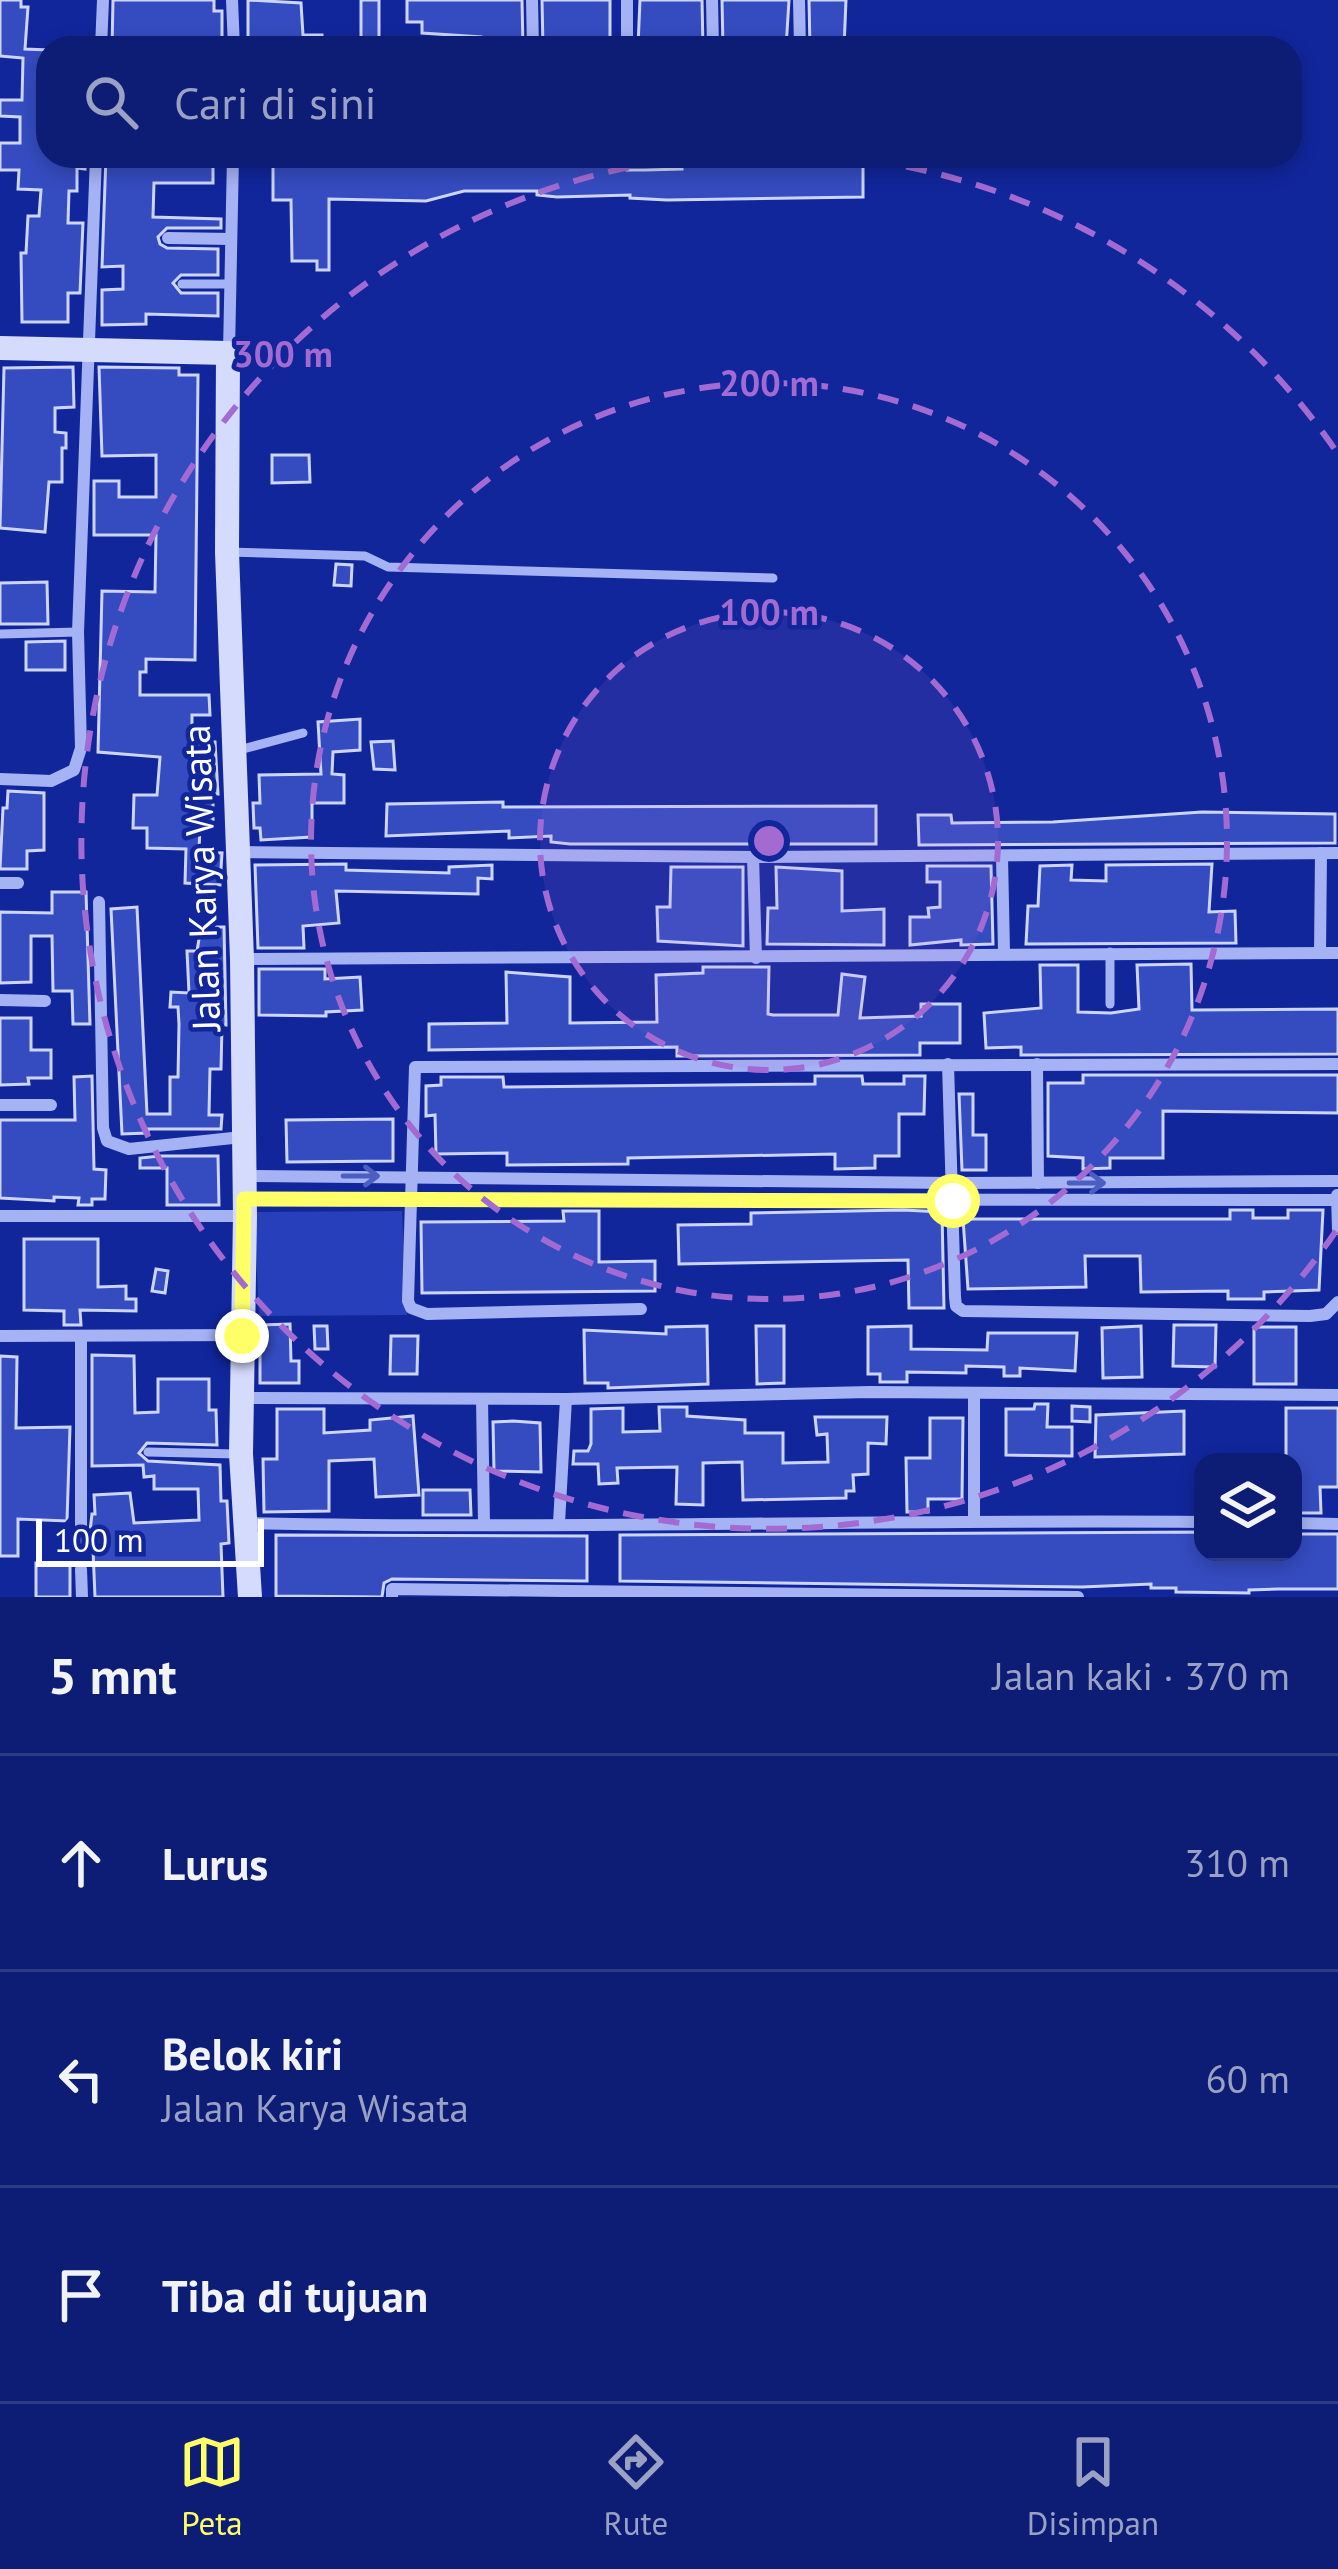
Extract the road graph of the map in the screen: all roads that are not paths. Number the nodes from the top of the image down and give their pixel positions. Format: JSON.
{"nodes":[{"id":1,"x":103,"y":0,"type":"edge"},
{"id":2,"x":232,"y":0,"type":"edge"},
{"id":3,"x":532,"y":0,"type":"edge"},
{"id":4,"x":626,"y":0,"type":"edge"},
{"id":5,"x":712,"y":0,"type":"edge"},
{"id":6,"x":799,"y":0,"type":"edge"},
{"id":7,"x":101,"y":36,"type":"edge"},
{"id":8,"x":234,"y":36,"type":"edge"},
{"id":9,"x":532,"y":36,"type":"edge"},
{"id":10,"x":627,"y":36,"type":"edge"},
{"id":11,"x":712,"y":36,"type":"edge"},
{"id":12,"x":800,"y":36,"type":"edge"},
{"id":13,"x":95,"y":168,"type":"edge"},
{"id":14,"x":233,"y":168,"type":"edge"},
{"id":15,"x":168,"y":238,"type":"dead end"},
{"id":16,"x":231,"y":239,"type":"junction"},
{"id":17,"x":182,"y":284,"type":"dead end"},
{"id":18,"x":231,"y":284,"type":"junction"},
{"id":19,"x":0,"y":348,"type":"edge"},
{"id":20,"x":87,"y":349,"type":"junction"},
{"id":21,"x":229,"y":353,"type":"junction"},
{"id":22,"x":227,"y":552,"type":"junction"},
{"id":23,"x":773,"y":578,"type":"dead end"},
{"id":24,"x":78,"y":632,"type":"junction"},
{"id":25,"x":2,"y":634,"type":"edge"},
{"id":26,"x":303,"y":733,"type":"dead end"},
{"id":27,"x":234,"y":751,"type":"junction"},
{"id":28,"x":0,"y":779,"type":"edge"},
{"id":29,"x":237,"y":852,"type":"junction"},
{"id":30,"x":1322,"y":853,"type":"junction"},
{"id":31,"x":1338,"y":854,"type":"edge"},
{"id":32,"x":753,"y":857,"type":"junction"},
{"id":33,"x":1002,"y":857,"type":"junction"},
{"id":34,"x":0,"y":883,"type":"edge"},
{"id":35,"x":18,"y":883,"type":"dead end"},
{"id":36,"x":98,"y":902,"type":"dead end"},
{"id":37,"x":1004,"y":952,"type":"junction"},
{"id":38,"x":1110,"y":952,"type":"junction"},
{"id":39,"x":1338,"y":952,"type":"edge"},
{"id":40,"x":1320,"y":953,"type":"junction"},
{"id":41,"x":756,"y":958,"type":"junction"},
{"id":42,"x":242,"y":959,"type":"junction"},
{"id":43,"x":0,"y":1000,"type":"edge"},
{"id":44,"x":46,"y":1001,"type":"dead end"},
{"id":45,"x":1110,"y":1004,"type":"dead end"},
{"id":46,"x":948,"y":1064,"type":"junction"},
{"id":47,"x":1037,"y":1064,"type":"junction"},
{"id":48,"x":1338,"y":1064,"type":"edge"},
{"id":49,"x":0,"y":1105,"type":"edge"},
{"id":50,"x":51,"y":1106,"type":"dead end"},
{"id":51,"x":242,"y":1142,"type":"junction"},
{"id":52,"x":414,"y":1175,"type":"junction"},
{"id":53,"x":1337,"y":1181,"type":"edge"},
{"id":54,"x":952,"y":1183,"type":"junction"},
{"id":55,"x":1038,"y":1183,"type":"junction"},
{"id":56,"x":245,"y":1197,"type":"junction"},
{"id":57,"x":1337,"y":1200,"type":"edge"},
{"id":58,"x":953,"y":1201,"type":"junction"},
{"id":59,"x":413,"y":1202,"type":"junction"},
{"id":60,"x":0,"y":1216,"type":"edge"},
{"id":61,"x":1338,"y":1228,"type":"edge"},
{"id":62,"x":1338,"y":1301,"type":"edge"},
{"id":63,"x":641,"y":1309,"type":"dead end"},
{"id":64,"x":0,"y":1336,"type":"edge"},
{"id":65,"x":81,"y":1336,"type":"junction"},
{"id":66,"x":242,"y":1336,"type":"junction"},
{"id":67,"x":974,"y":1394,"type":"junction"},
{"id":68,"x":1338,"y":1395,"type":"edge"},
{"id":69,"x":241,"y":1398,"type":"junction"},
{"id":70,"x":566,"y":1399,"type":"junction"},
{"id":71,"x":482,"y":1400,"type":"junction"},
{"id":72,"x":148,"y":1452,"type":"dead end"},
{"id":73,"x":241,"y":1454,"type":"junction"},
{"id":74,"x":974,"y":1520,"type":"junction"},
{"id":75,"x":1194,"y":1522,"type":"edge"},
{"id":76,"x":245,"y":1523,"type":"junction"},
{"id":77,"x":559,"y":1523,"type":"junction"},
{"id":78,"x":1302,"y":1523,"type":"edge"},
{"id":79,"x":484,"y":1524,"type":"junction"},
{"id":80,"x":1338,"y":1524,"type":"edge"},
{"id":81,"x":81,"y":1540,"type":"dead end"},
{"id":82,"x":81,"y":1569,"type":"dead end"},
{"id":83,"x":627,"y":1595,"type":"edge"},
{"id":84,"x":827,"y":1595,"type":"edge"},
{"id":85,"x":82,"y":1597,"type":"edge"},
{"id":86,"x":250,"y":1597,"type":"edge"},
{"id":87,"x":392,"y":1597,"type":"edge"},
{"id":88,"x":1078,"y":1597,"type":"edge"}],
"edges":[{"from":1,"to":7,"type":"street"},
{"from":2,"to":8,"type":"street"},
{"from":3,"to":9,"type":"street"},
{"from":4,"to":10,"type":"street"},
{"from":5,"to":11,"type":"street"},
{"from":6,"to":12,"type":"street"},
{"from":13,"to":20,"type":"street"},
{"from":14,"to":16,"type":"street","name":"Jalan Karya Wisata"},
{"from":15,"to":16,"type":"street"},
{"from":16,"to":18,"type":"street","name":"Jalan Karya Wisata"},
{"from":17,"to":18,"type":"lane"},
{"from":18,"to":21,"type":"street","name":"Jalan Karya Wisata"},
{"from":19,"to":20,"type":"street"},
{"from":20,"to":21,"type":"street"},
{"from":20,"to":24,"type":"street"},
{"from":21,"to":22,"type":"street","name":"Jalan Karya Wisata"},
{"from":22,"to":23,"type":"lane"},
{"from":22,"to":27,"type":"street","name":"Jalan Karya Wisata"},
{"from":24,"to":25,"type":"lane"},
{"from":24,"to":28,"type":"street"},
{"from":26,"to":27,"type":"lane"},
{"from":27,"to":29,"type":"street","name":"Jalan Karya Wisata"},
{"from":29,"to":32,"type":"street"},
{"from":29,"to":42,"type":"street","name":"Jalan Karya Wisata"},
{"from":30,"to":31,"type":"street"},
{"from":30,"to":33,"type":"street"},
{"from":30,"to":40,"type":"street"},
{"from":32,"to":33,"type":"street"},
{"from":32,"to":41,"type":"street"},
{"from":33,"to":37,"type":"street"},
{"from":34,"to":35,"type":"street"},
{"from":36,"to":51,"type":"street"},
{"from":37,"to":38,"type":"street"},
{"from":37,"to":41,"type":"street"},
{"from":38,"to":40,"type":"street"},
{"from":38,"to":45,"type":"lane"},
{"from":39,"to":40,"type":"street"},
{"from":41,"to":42,"type":"street"},
{"from":42,"to":51,"type":"street","name":"Jalan Karya Wisata"},
{"from":43,"to":44,"type":"street"},
{"from":46,"to":47,"type":"street"},
{"from":46,"to":52,"type":"street"},
{"from":46,"to":54,"type":"street"},
{"from":47,"to":48,"type":"street"},
{"from":47,"to":55,"type":"street"},
{"from":49,"to":50,"type":"street"},
{"from":51,"to":56,"type":"street","name":"Jalan Karya Wisata"},
{"from":52,"to":54,"type":"street"},
{"from":56,"to":52,"type":"street","one_way":true},
{"from":52,"to":59,"type":"street"},
{"from":55,"to":53,"type":"street","one_way":true},
{"from":53,"to":57,"type":"street"},
{"from":54,"to":55,"type":"street"},
{"from":54,"to":58,"type":"street"},
{"from":56,"to":59,"type":"street"},
{"from":56,"to":60,"type":"street"},
{"from":56,"to":66,"type":"street","name":"Jalan Karya Wisata"},
{"from":57,"to":58,"type":"street"},
{"from":57,"to":61,"type":"street"},
{"from":58,"to":59,"type":"street"},
{"from":58,"to":62,"type":"street"},
{"from":59,"to":63,"type":"street"},
{"from":64,"to":65,"type":"street"},
{"from":65,"to":66,"type":"street"},
{"from":65,"to":81,"type":"street"},
{"from":66,"to":69,"type":"street","name":"Jalan Karya Wisata"},
{"from":67,"to":68,"type":"street"},
{"from":67,"to":70,"type":"street"},
{"from":67,"to":74,"type":"street"},
{"from":69,"to":71,"type":"street"},
{"from":69,"to":73,"type":"street","name":"Jalan Karya Wisata"},
{"from":70,"to":71,"type":"street"},
{"from":70,"to":77,"type":"street"},
{"from":71,"to":79,"type":"street"},
{"from":72,"to":73,"type":"lane"},
{"from":73,"to":76,"type":"street","name":"Jalan Karya Wisata"},
{"from":74,"to":75,"type":"street"},
{"from":74,"to":77,"type":"street"},
{"from":76,"to":79,"type":"street"},
{"from":76,"to":86,"type":"street","name":"Jalan Karya Wisata"},
{"from":77,"to":79,"type":"street"},
{"from":78,"to":80,"type":"street"},
{"from":82,"to":85,"type":"street"},
{"from":83,"to":84,"type":"street"},
{"from":83,"to":87,"type":"street"},
{"from":84,"to":88,"type":"street"}]}
